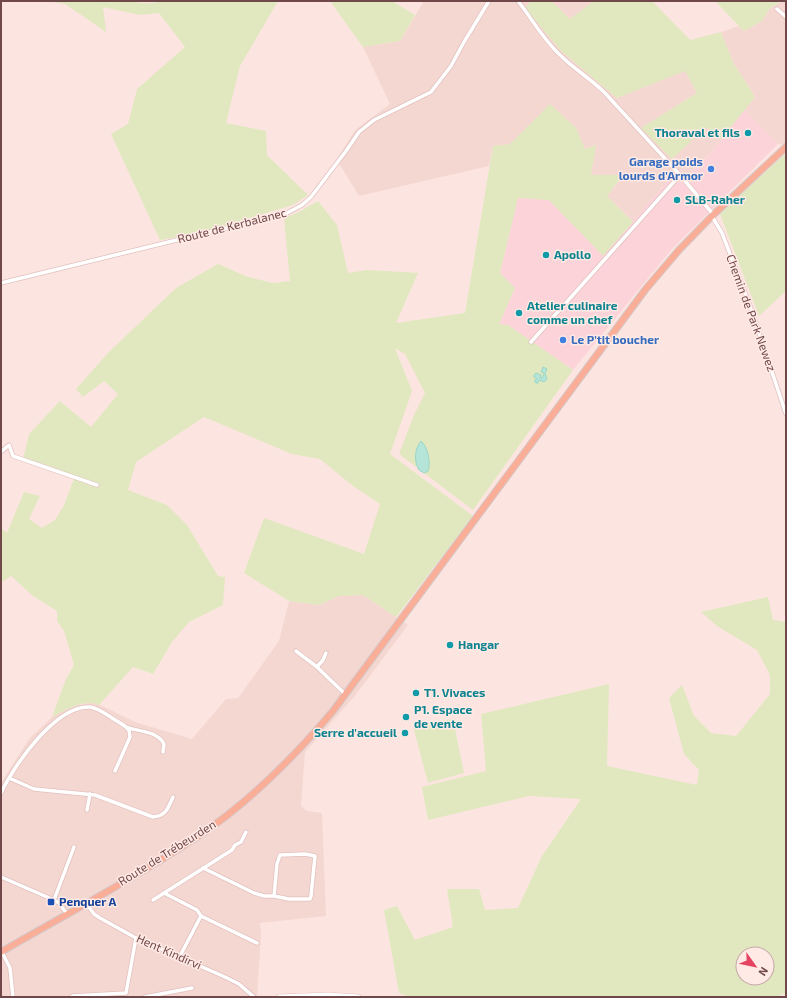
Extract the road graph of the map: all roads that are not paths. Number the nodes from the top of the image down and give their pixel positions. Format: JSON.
{"nodes":[{"id":1,"x":490,"y":1,"type":"edge"},
{"id":2,"x":518,"y":1,"type":"edge"},
{"id":3,"x":777,"y":9,"type":"dead end"},
{"id":4,"x":786,"y":17,"type":"edge"},
{"id":5,"x":786,"y":147,"type":"edge"},
{"id":6,"x":680,"y":175,"type":"junction"},
{"id":7,"x":713,"y":215,"type":"junction"},
{"id":8,"x":1,"y":283,"type":"edge"},
{"id":9,"x":531,"y":342,"type":"dead end"},
{"id":10,"x":786,"y":414,"type":"edge"},
{"id":11,"x":1,"y":452,"type":"edge"},
{"id":12,"x":97,"y":485,"type":"dead end"},
{"id":13,"x":296,"y":651,"type":"dead end"},
{"id":14,"x":326,"y":653,"type":"dead end"},
{"id":15,"x":317,"y":667,"type":"junction"},
{"id":16,"x":345,"y":694,"type":"junction"},
{"id":17,"x":128,"y":728,"type":"junction"},
{"id":18,"x":163,"y":752,"type":"dead end"},
{"id":19,"x":115,"y":771,"type":"dead end"},
{"id":20,"x":10,"y":778,"type":"junction"},
{"id":21,"x":1,"y":793,"type":"edge"},
{"id":22,"x":90,"y":794,"type":"junction"},
{"id":23,"x":173,"y":797,"type":"dead end"},
{"id":24,"x":87,"y":810,"type":"dead end"},
{"id":25,"x":246,"y":832,"type":"dead end"},
{"id":26,"x":74,"y":847,"type":"dead end"},
{"id":27,"x":203,"y":868,"type":"junction"},
{"id":28,"x":1,"y":877,"type":"edge"},
{"id":29,"x":164,"y":893,"type":"junction"},
{"id":30,"x":274,"y":896,"type":"junction"},
{"id":31,"x":54,"y":900,"type":"junction"},
{"id":32,"x":153,"y":900,"type":"dead end"},
{"id":33,"x":86,"y":903,"type":"junction"},
{"id":34,"x":67,"y":914,"type":"junction"},
{"id":35,"x":201,"y":916,"type":"junction"},
{"id":36,"x":136,"y":938,"type":"junction"},
{"id":37,"x":257,"y":943,"type":"dead end"},
{"id":38,"x":1,"y":952,"type":"edge"},
{"id":39,"x":180,"y":956,"type":"junction"},
{"id":40,"x":192,"y":988,"type":"dead end"},
{"id":41,"x":126,"y":993,"type":"junction"},
{"id":42,"x":12,"y":997,"type":"edge"},
{"id":43,"x":71,"y":997,"type":"edge"},
{"id":44,"x":130,"y":997,"type":"edge"},
{"id":45,"x":144,"y":997,"type":"edge"},
{"id":46,"x":254,"y":997,"type":"edge"},
{"id":47,"x":279,"y":997,"type":"edge"},
{"id":48,"x":358,"y":997,"type":"edge"}],
"edges":[{"from":1,"to":8,"type":"street","name":"Route de Kerbalanec"},
{"from":2,"to":6,"type":"street","name":"Chemin de Park Newez"},
{"from":3,"to":4,"type":"street"},
{"from":5,"to":7,"type":"main road","name":"Route de Trébeurden"},
{"from":6,"to":7,"type":"street","name":"Chemin de Park Newez"},
{"from":6,"to":9,"type":"street"},
{"from":7,"to":10,"type":"street","name":"Chemin de Park Newez"},
{"from":7,"to":16,"type":"main road","name":"Route de Trébeurden"},
{"from":11,"to":12,"type":"street"},
{"from":13,"to":15,"type":"street"},
{"from":14,"to":15,"type":"street"},
{"from":15,"to":16,"type":"street"},
{"from":16,"to":33,"type":"main road","name":"Route de Trébeurden"},
{"from":17,"to":18,"type":"street"},
{"from":17,"to":19,"type":"street"},
{"from":17,"to":20,"type":"street"},
{"from":20,"to":21,"type":"street"},
{"from":20,"to":22,"type":"street"},
{"from":22,"to":23,"type":"street"},
{"from":22,"to":24,"type":"street"},
{"from":25,"to":27,"type":"street"},
{"from":26,"to":31,"type":"street"},
{"from":27,"to":29,"type":"street"},
{"from":27,"to":30,"type":"street"},
{"from":28,"to":31,"type":"street"},
{"from":29,"to":32,"type":"street"},
{"from":29,"to":35,"type":"street"},
{"from":30,"to":30,"type":"street"},
{"from":31,"to":34,"type":"street"},
{"from":33,"to":34,"type":"main road","name":"Route de Trébeurden"},
{"from":33,"to":36,"type":"street","name":"Hent Kindirvi"},
{"from":34,"to":38,"type":"main road","name":"Route de Trébeurden"},
{"from":35,"to":37,"type":"street"},
{"from":35,"to":39,"type":"street"},
{"from":36,"to":39,"type":"street","name":"Hent Kindirvi"},
{"from":36,"to":41,"type":"street"},
{"from":38,"to":42,"type":"street"},
{"from":39,"to":46,"type":"street","name":"Hent Kindirvi"},
{"from":40,"to":45,"type":"street"},
{"from":41,"to":43,"type":"street"},
{"from":41,"to":44,"type":"street"},
{"from":47,"to":48,"type":"main road"}]}
